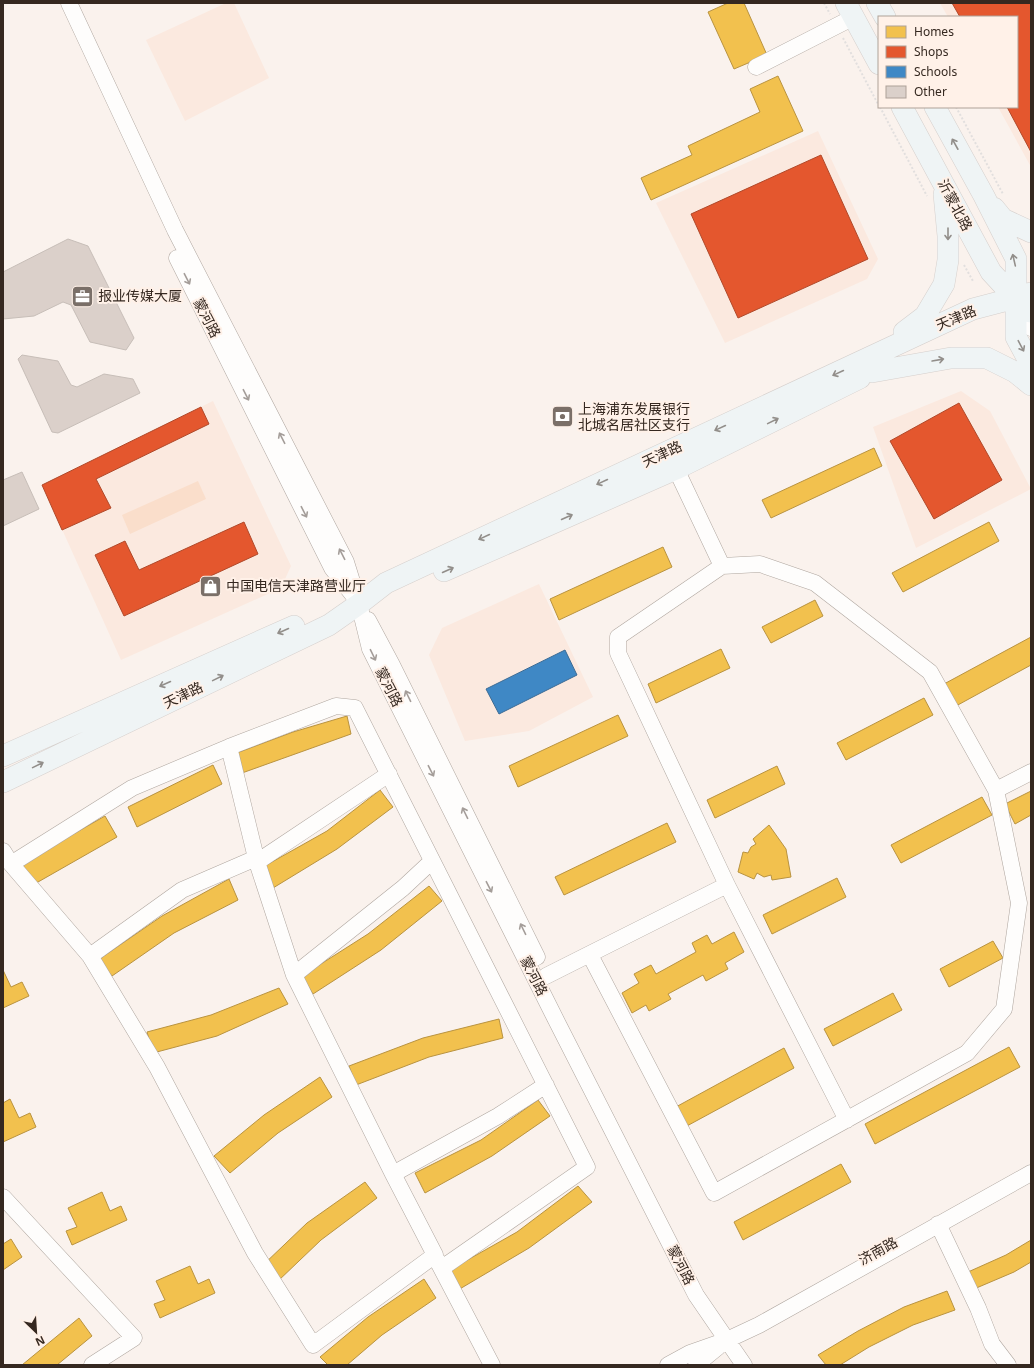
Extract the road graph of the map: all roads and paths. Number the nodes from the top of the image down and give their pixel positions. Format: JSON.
{"nodes":[{"id":1,"x":58,"y":3,"type":"edge"},
{"id":2,"x":70,"y":3,"type":"edge"},
{"id":3,"x":824,"y":3,"type":"edge"},
{"id":4,"x":877,"y":3,"type":"edge"},
{"id":5,"x":848,"y":12,"type":"edge"},
{"id":6,"x":884,"y":16,"type":"edge"},
{"id":7,"x":878,"y":45,"type":"edge"},
{"id":8,"x":878,"y":62,"type":"edge"},
{"id":9,"x":756,"y":68,"type":"dead end"},
{"id":10,"x":878,"y":103,"type":"edge"},
{"id":11,"x":880,"y":108,"type":"edge"},
{"id":12,"x":903,"y":108,"type":"edge"},
{"id":13,"x":913,"y":108,"type":"edge"},
{"id":14,"x":935,"y":108,"type":"edge"},
{"id":15,"x":942,"y":181,"type":"junction"},
{"id":16,"x":984,"y":196,"type":"junction"},
{"id":17,"x":930,"y":202,"type":"dead end"},
{"id":18,"x":1031,"y":232,"type":"edge"},
{"id":19,"x":963,"y":262,"type":"dead end"},
{"id":20,"x":973,"y":281,"type":"dead end"},
{"id":21,"x":1026,"y":292,"type":"edge"},
{"id":22,"x":1031,"y":312,"type":"edge"},
{"id":23,"x":1031,"y":328,"type":"edge"},
{"id":24,"x":1031,"y":365,"type":"edge"},
{"id":25,"x":868,"y":366,"type":"junction"},
{"id":26,"x":1031,"y":385,"type":"edge"},
{"id":27,"x":676,"y":469,"type":"junction"},
{"id":28,"x":722,"y":566,"type":"junction"},
{"id":29,"x":359,"y":604,"type":"junction"},
{"id":30,"x":228,"y":747,"type":"junction"},
{"id":31,"x":3,"y":756,"type":"edge"},
{"id":32,"x":1031,"y":772,"type":"edge"},
{"id":33,"x":390,"y":774,"type":"junction"},
{"id":34,"x":3,"y":782,"type":"edge"},
{"id":35,"x":996,"y":790,"type":"junction"},
{"id":36,"x":7,"y":858,"type":"edge"},
{"id":37,"x":256,"y":860,"type":"junction"},
{"id":38,"x":432,"y":861,"type":"junction"},
{"id":39,"x":727,"y":885,"type":"junction"},
{"id":40,"x":590,"y":955,"type":"junction"},
{"id":41,"x":90,"y":956,"type":"junction"},
{"id":42,"x":294,"y":975,"type":"junction"},
{"id":43,"x":546,"y":976,"type":"junction"},
{"id":44,"x":546,"y":1085,"type":"junction"},
{"id":45,"x":847,"y":1120,"type":"junction"},
{"id":46,"x":1031,"y":1166,"type":"edge"},
{"id":47,"x":1031,"y":1173,"type":"edge"},
{"id":48,"x":393,"y":1174,"type":"junction"},
{"id":49,"x":3,"y":1197,"type":"edge"},
{"id":50,"x":938,"y":1224,"type":"junction"},
{"id":51,"x":438,"y":1262,"type":"junction"},
{"id":52,"x":727,"y":1340,"type":"junction"},
{"id":53,"x":92,"y":1365,"type":"edge"},
{"id":54,"x":492,"y":1365,"type":"edge"},
{"id":55,"x":668,"y":1365,"type":"edge"},
{"id":56,"x":696,"y":1365,"type":"edge"},
{"id":57,"x":732,"y":1365,"type":"edge"},
{"id":58,"x":744,"y":1365,"type":"edge"},
{"id":59,"x":1008,"y":1365,"type":"edge"}],
"edges":[{"from":1,"to":29,"type":"street","name":"蒙河路","one_way":true},
{"from":29,"to":2,"type":"street","name":"蒙河路","one_way":true},
{"from":3,"to":5,"type":"path"},
{"from":4,"to":6,"type":"main road"},
{"from":5,"to":7,"type":"street"},
{"from":5,"to":8,"type":"main road"},
{"from":5,"to":9,"type":"street"},
{"from":5,"to":10,"type":"path"},
{"from":11,"to":17,"type":"path"},
{"from":12,"to":15,"type":"main road","name":"沂蒙北路"},
{"from":13,"to":21,"type":"street"},
{"from":16,"to":14,"type":"main road","name":"沂蒙北路","one_way":true},
{"from":15,"to":21,"type":"main road","name":"沂蒙北路"},
{"from":15,"to":25,"type":"main road","one_way":true},
{"from":16,"to":18,"type":"main road"},
{"from":21,"to":16,"type":"main road","name":"沂蒙北路","one_way":true},
{"from":19,"to":20,"type":"path"},
{"from":21,"to":22,"type":"main road","name":"沂蒙北路"},
{"from":21,"to":23,"type":"street"},
{"from":21,"to":24,"type":"main road","name":"沂蒙北路","one_way":true},
{"from":21,"to":25,"type":"main road","name":"天津路"},
{"from":25,"to":26,"type":"main road","one_way":true},
{"from":27,"to":25,"type":"main road","name":"天津路","one_way":true},
{"from":25,"to":29,"type":"main road","name":"天津路","one_way":true},
{"from":27,"to":28,"type":"street"},
{"from":29,"to":27,"type":"main road","name":"天津路","one_way":true},
{"from":28,"to":35,"type":"street"},
{"from":28,"to":39,"type":"street"},
{"from":29,"to":31,"type":"main road","name":"天津路","one_way":true},
{"from":34,"to":29,"type":"main road","name":"天津路","one_way":true},
{"from":43,"to":29,"type":"street","name":"蒙河路","one_way":true},
{"from":29,"to":52,"type":"street","name":"蒙河路","one_way":true},
{"from":30,"to":33,"type":"street"},
{"from":30,"to":36,"type":"street"},
{"from":30,"to":37,"type":"street"},
{"from":32,"to":35,"type":"street"},
{"from":33,"to":37,"type":"street"},
{"from":33,"to":38,"type":"street"},
{"from":35,"to":45,"type":"street"},
{"from":36,"to":41,"type":"street"},
{"from":37,"to":41,"type":"street"},
{"from":37,"to":42,"type":"street"},
{"from":38,"to":42,"type":"street"},
{"from":38,"to":44,"type":"street"},
{"from":39,"to":40,"type":"street"},
{"from":39,"to":45,"type":"street"},
{"from":40,"to":43,"type":"street"},
{"from":40,"to":45,"type":"street"},
{"from":41,"to":51,"type":"street"},
{"from":42,"to":48,"type":"street"},
{"from":43,"to":52,"type":"street","name":"蒙河路"},
{"from":44,"to":48,"type":"street"},
{"from":44,"to":51,"type":"street"},
{"from":46,"to":52,"type":"street","name":"济南路"},
{"from":47,"to":50,"type":"street","name":"济南路"},
{"from":48,"to":51,"type":"street"},
{"from":49,"to":53,"type":"street"},
{"from":50,"to":52,"type":"street","name":"济南路"},
{"from":50,"to":59,"type":"street"},
{"from":51,"to":54,"type":"street"},
{"from":52,"to":55,"type":"street","name":"济南路"},
{"from":52,"to":56,"type":"street","name":"济南路"},
{"from":52,"to":57,"type":"street","name":"蒙河路"},
{"from":52,"to":58,"type":"street","name":"蒙河路"}]}
